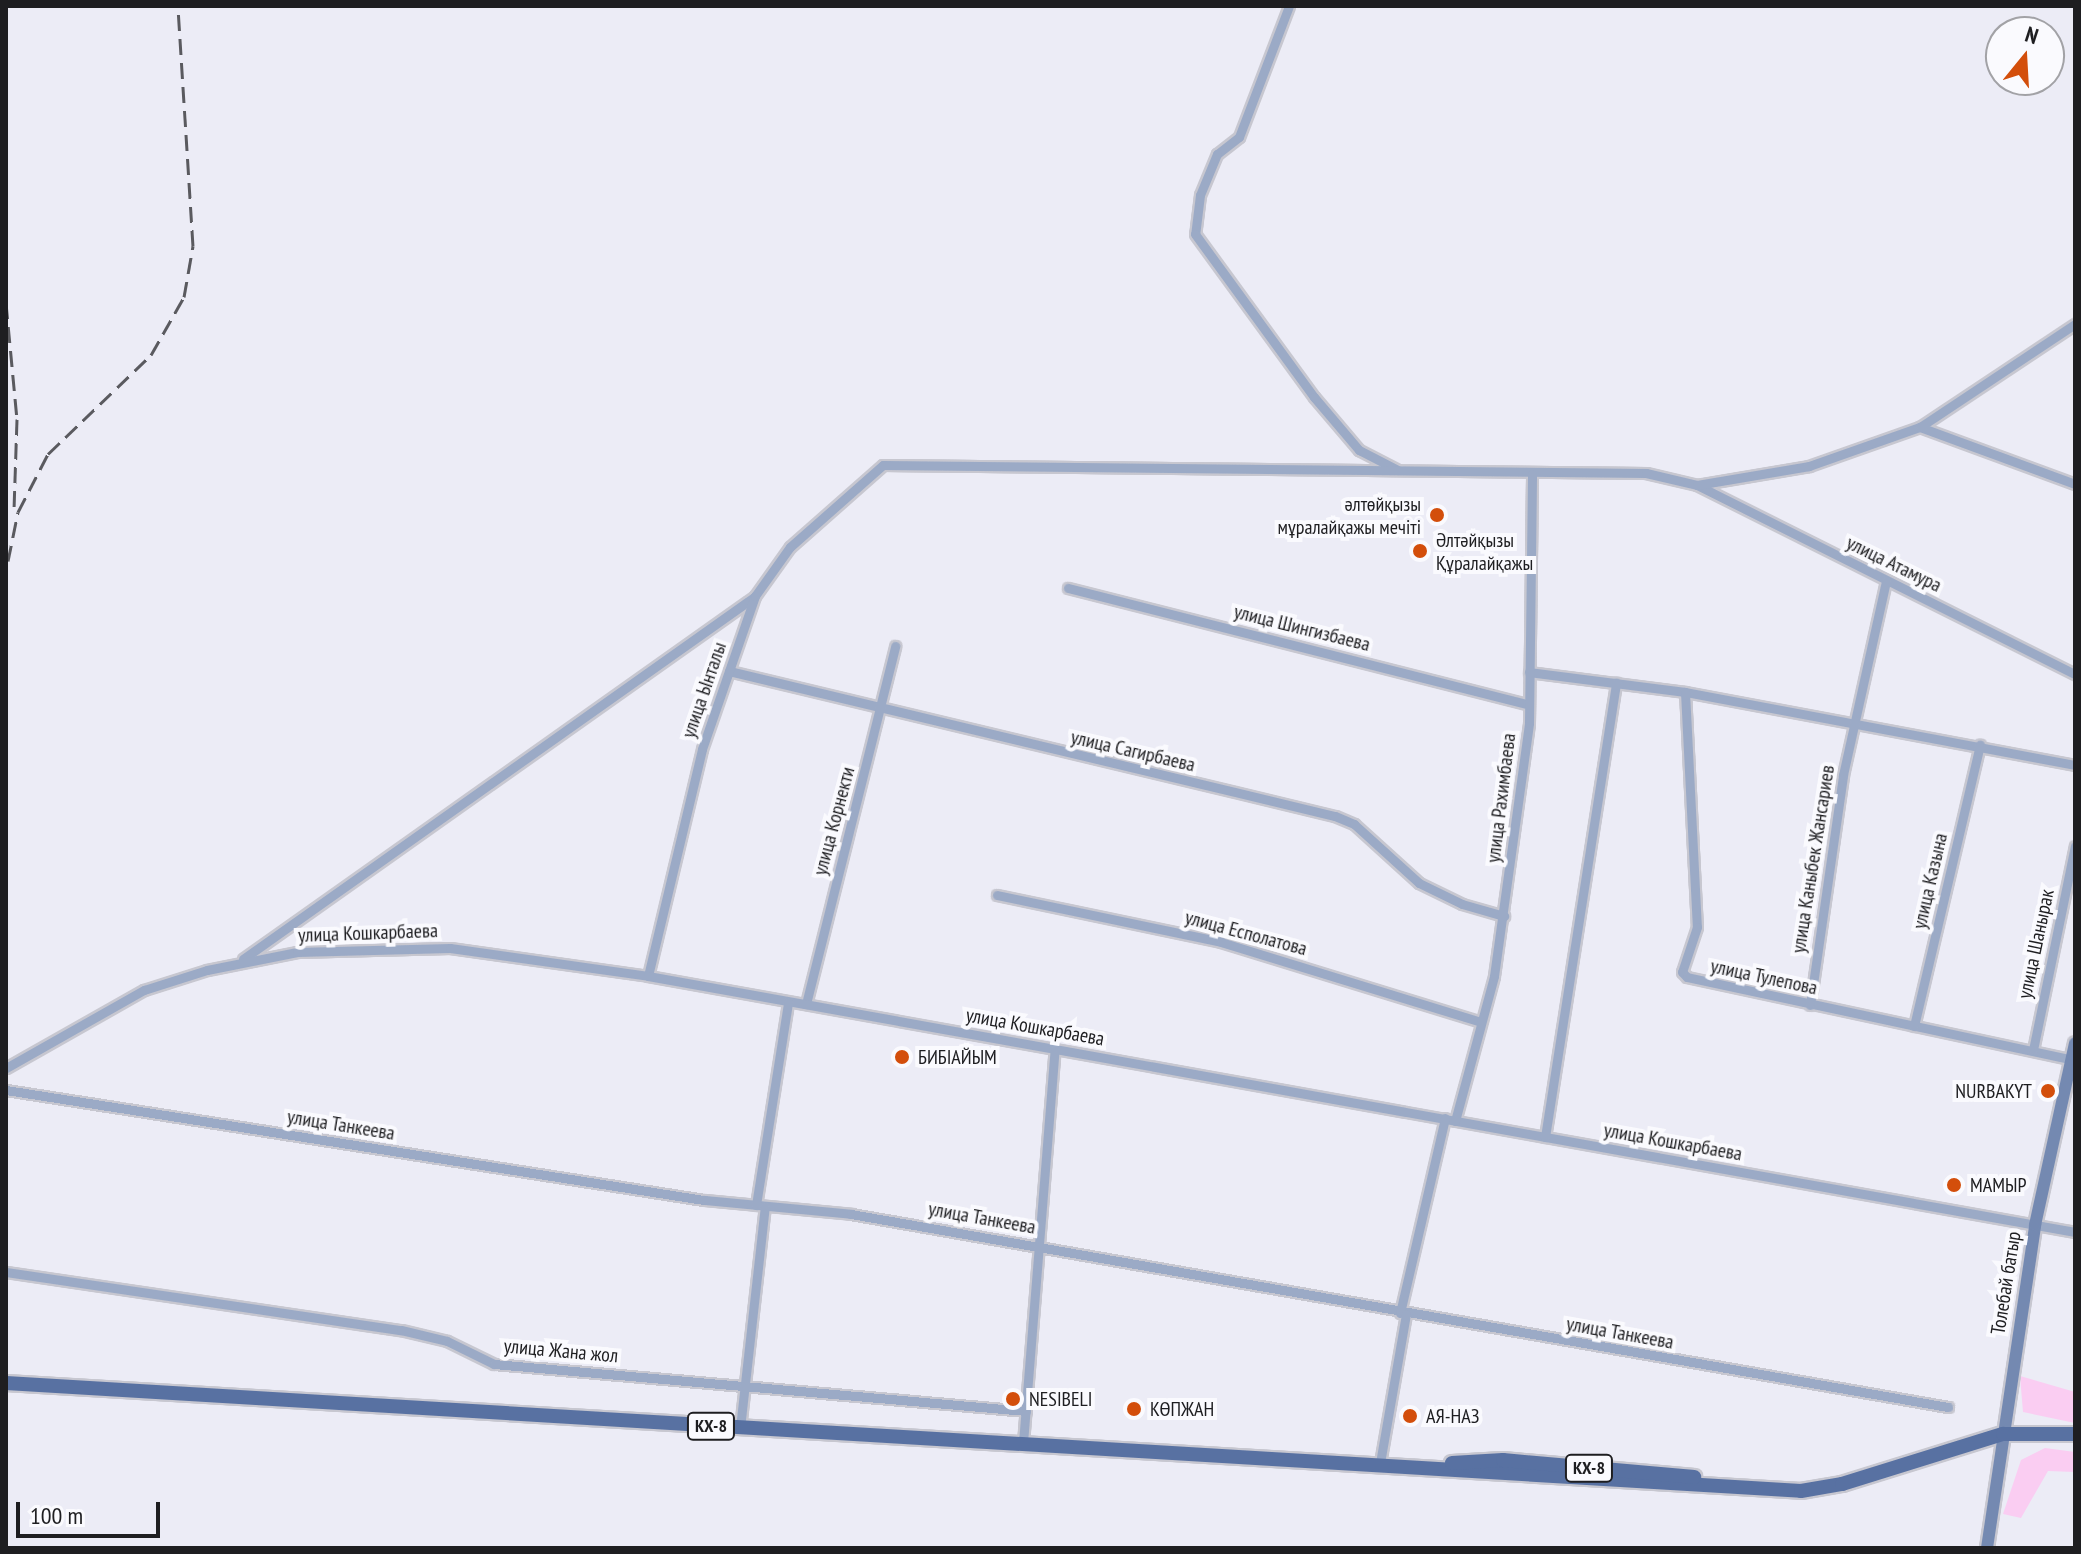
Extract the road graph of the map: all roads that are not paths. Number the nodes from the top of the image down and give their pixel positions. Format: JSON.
{"nodes":[{"id":1,"x":1289,"y":6,"type":"edge"},
{"id":2,"x":2075,"y":324,"type":"edge"},
{"id":3,"x":1920,"y":427,"type":"junction"},
{"id":4,"x":1399,"y":471,"type":"junction"},
{"id":5,"x":1532,"y":474,"type":"junction"},
{"id":6,"x":2075,"y":484,"type":"edge"},
{"id":7,"x":1697,"y":485,"type":"junction"},
{"id":8,"x":1886,"y":581,"type":"junction"},
{"id":9,"x":1068,"y":588,"type":"dead end"},
{"id":10,"x":755,"y":596,"type":"junction"},
{"id":11,"x":895,"y":646,"type":"dead end"},
{"id":12,"x":729,"y":671,"type":"junction"},
{"id":13,"x":1529,"y":672,"type":"junction"},
{"id":14,"x":2075,"y":674,"type":"edge"},
{"id":15,"x":1616,"y":683,"type":"junction"},
{"id":16,"x":1685,"y":692,"type":"junction"},
{"id":17,"x":1528,"y":704,"type":"junction"},
{"id":18,"x":882,"y":710,"type":"junction"},
{"id":19,"x":1855,"y":722,"type":"junction"},
{"id":20,"x":1980,"y":745,"type":"junction"},
{"id":21,"x":2075,"y":765,"type":"edge"},
{"id":22,"x":2075,"y":846,"type":"edge"},
{"id":23,"x":997,"y":895,"type":"dead end"},
{"id":24,"x":1504,"y":916,"type":"junction"},
{"id":25,"x":241,"y":961,"type":"junction"},
{"id":26,"x":648,"y":976,"type":"junction"},
{"id":27,"x":788,"y":1003,"type":"junction"},
{"id":28,"x":806,"y":1004,"type":"junction"},
{"id":29,"x":1810,"y":1005,"type":"junction"},
{"id":30,"x":1481,"y":1022,"type":"junction"},
{"id":31,"x":1914,"y":1026,"type":"junction"},
{"id":32,"x":2075,"y":1043,"type":"edge"},
{"id":33,"x":1055,"y":1049,"type":"junction"},
{"id":34,"x":2033,"y":1050,"type":"junction"},
{"id":35,"x":2071,"y":1059,"type":"junction"},
{"id":36,"x":6,"y":1068,"type":"edge"},
{"id":37,"x":6,"y":1090,"type":"edge"},
{"id":38,"x":1450,"y":1120,"type":"junction"},
{"id":39,"x":1545,"y":1137,"type":"junction"},
{"id":40,"x":761,"y":1206,"type":"junction"},
{"id":41,"x":2035,"y":1225,"type":"junction"},
{"id":42,"x":2075,"y":1232,"type":"edge"},
{"id":43,"x":1040,"y":1246,"type":"junction"},
{"id":44,"x":6,"y":1272,"type":"edge"},
{"id":45,"x":1403,"y":1314,"type":"junction"},
{"id":46,"x":6,"y":1383,"type":"edge"},
{"id":47,"x":745,"y":1385,"type":"junction"},
{"id":48,"x":1948,"y":1407,"type":"dead end"},
{"id":49,"x":1026,"y":1411,"type":"junction"},
{"id":50,"x":740,"y":1428,"type":"junction"},
{"id":51,"x":2003,"y":1434,"type":"junction"},
{"id":52,"x":2075,"y":1434,"type":"edge"},
{"id":53,"x":1023,"y":1443,"type":"junction"},
{"id":54,"x":1503,"y":1460,"type":"junction"},
{"id":55,"x":1380,"y":1463,"type":"junction"},
{"id":56,"x":1416,"y":1465,"type":"junction"},
{"id":57,"x":1504,"y":1477,"type":"junction"},
{"id":58,"x":1761,"y":1489,"type":"junction"},
{"id":59,"x":1987,"y":1548,"type":"edge"}],
"edges":[{"from":1,"to":4,"type":"street"},
{"from":2,"to":3,"type":"street"},
{"from":3,"to":6,"type":"street"},
{"from":3,"to":7,"type":"street"},
{"from":4,"to":5,"type":"street"},
{"from":4,"to":10,"type":"street","name":"улица Ынталы"},
{"from":5,"to":7,"type":"street"},
{"from":5,"to":13,"type":"street","name":"улица Рахимбаева"},
{"from":7,"to":8,"type":"street","name":"улица Атамура"},
{"from":8,"to":14,"type":"street","name":"улица Атамура"},
{"from":8,"to":19,"type":"street","name":"улица Каныбек Жансариев"},
{"from":9,"to":17,"type":"street","name":"улица Шингизбаева"},
{"from":10,"to":12,"type":"street","name":"улица Ынталы"},
{"from":10,"to":25,"type":"street"},
{"from":11,"to":18,"type":"street","name":"улица Корнекти"},
{"from":12,"to":18,"type":"street","name":"улица Сагирбаева"},
{"from":12,"to":26,"type":"street","name":"улица Ынталы"},
{"from":13,"to":15,"type":"street"},
{"from":13,"to":17,"type":"street","name":"улица Рахимбаева"},
{"from":15,"to":16,"type":"street"},
{"from":15,"to":39,"type":"street"},
{"from":16,"to":19,"type":"street"},
{"from":16,"to":29,"type":"street","name":"улица Тулепова"},
{"from":17,"to":24,"type":"street","name":"улица Рахимбаева"},
{"from":18,"to":24,"type":"street","name":"улица Сагирбаева"},
{"from":18,"to":28,"type":"street","name":"улица Корнекти"},
{"from":19,"to":20,"type":"street"},
{"from":19,"to":29,"type":"street","name":"улица Каныбек Жансариев"},
{"from":20,"to":21,"type":"street"},
{"from":20,"to":31,"type":"street","name":"улица Казына"},
{"from":22,"to":34,"type":"street","name":"улица Шанырак"},
{"from":23,"to":30,"type":"street","name":"улица Есполатова"},
{"from":24,"to":30,"type":"street","name":"улица Рахимбаева"},
{"from":25,"to":26,"type":"street","name":"улица Кошкарбаева"},
{"from":25,"to":36,"type":"street","name":"улица Кошкарбаева"},
{"from":26,"to":27,"type":"street","name":"улица Кошкарбаева"},
{"from":27,"to":28,"type":"street","name":"улица Кошкарбаева"},
{"from":27,"to":40,"type":"street"},
{"from":28,"to":33,"type":"street","name":"улица Кошкарбаева"},
{"from":29,"to":31,"type":"street","name":"улица Тулепова"},
{"from":30,"to":38,"type":"street","name":"улица Рахимбаева"},
{"from":31,"to":34,"type":"street","name":"улица Тулепова"},
{"from":32,"to":35,"type":"street","name":"Толебай батыр"},
{"from":33,"to":38,"type":"street","name":"улица Кошкарбаева"},
{"from":33,"to":43,"type":"street"},
{"from":34,"to":35,"type":"street","name":"улица Тулепова"},
{"from":35,"to":41,"type":"street","name":"Толебай батыр"},
{"from":37,"to":40,"type":"street","name":"улица Танкеева"},
{"from":38,"to":39,"type":"street","name":"улица Кошкарбаева"},
{"from":38,"to":45,"type":"street","name":"улица Рахимбаева"},
{"from":39,"to":41,"type":"street","name":"улица Кошкарбаева"},
{"from":40,"to":43,"type":"street","name":"улица Танкеева"},
{"from":40,"to":47,"type":"street"},
{"from":41,"to":42,"type":"street","name":"улица Кошкарбаева"},
{"from":41,"to":51,"type":"street","name":"Толебай батыр"},
{"from":43,"to":45,"type":"street","name":"улица Танкеева"},
{"from":43,"to":49,"type":"street"},
{"from":44,"to":47,"type":"street","name":"улица Жана жол"},
{"from":45,"to":48,"type":"street","name":"улица Танкеева"},
{"from":45,"to":55,"type":"street","name":"улица Рахимбаева"},
{"from":46,"to":50,"type":"main road","number":"КХ-8"},
{"from":47,"to":49,"type":"street","name":"улица Жана жол"},
{"from":47,"to":50,"type":"street"},
{"from":49,"to":53,"type":"street"},
{"from":50,"to":53,"type":"main road","number":"КХ-8"},
{"from":51,"to":52,"type":"main road","number":"КХ-8"},
{"from":51,"to":58,"type":"main road","number":"КХ-8"},
{"from":51,"to":59,"type":"street","name":"Толебай батыр"},
{"from":53,"to":55,"type":"main road","number":"КХ-8"},
{"from":54,"to":56,"type":"main road","number":"КХ-8"},
{"from":54,"to":57,"type":"main road"},
{"from":54,"to":58,"type":"main road","number":"КХ-8"},
{"from":55,"to":56,"type":"main road","number":"КХ-8"},
{"from":56,"to":57,"type":"main road","number":"КХ-8"},
{"from":57,"to":58,"type":"main road","number":"КХ-8"}]}
